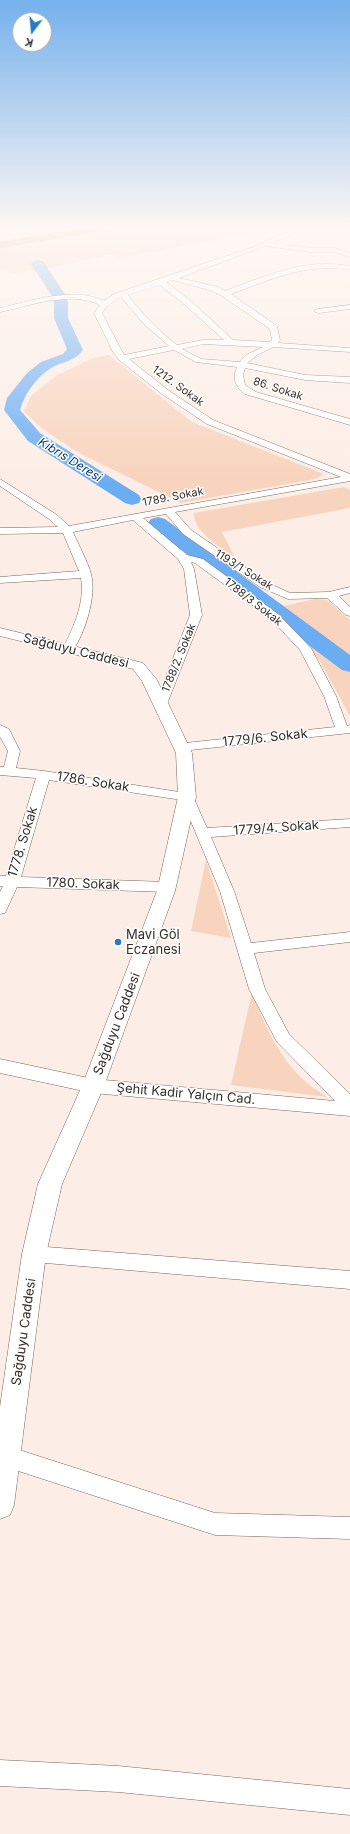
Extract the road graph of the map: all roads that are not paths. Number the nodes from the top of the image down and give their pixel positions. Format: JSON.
{"nodes":[{"id":1,"x":98,"y":313,"type":"edge"},
{"id":2,"x":137,"y":313,"type":"edge"},
{"id":3,"x":199,"y":313,"type":"edge"},
{"id":4,"x":252,"y":313,"type":"edge"},
{"id":5,"x":231,"y":342,"type":"junction"},
{"id":6,"x":273,"y":345,"type":"junction"},
{"id":7,"x":176,"y":347,"type":"junction"},
{"id":8,"x":350,"y":350,"type":"edge"},
{"id":9,"x":122,"y":358,"type":"junction"},
{"id":10,"x":242,"y":365,"type":"junction"},
{"id":11,"x":350,"y":380,"type":"edge"},
{"id":12,"x":350,"y":422,"type":"edge"},
{"id":13,"x":350,"y":478,"type":"edge"},
{"id":14,"x":0,"y":482,"type":"edge"},
{"id":15,"x":169,"y":512,"type":"junction"},
{"id":16,"x":135,"y":517,"type":"junction"},
{"id":17,"x":67,"y":530,"type":"junction"},
{"id":18,"x":0,"y":531,"type":"edge"},
{"id":19,"x":183,"y":557,"type":"junction"},
{"id":20,"x":86,"y":574,"type":"junction"},
{"id":21,"x":0,"y":580,"type":"edge"},
{"id":22,"x":350,"y":590,"type":"edge"},
{"id":23,"x":329,"y":595,"type":"junction"},
{"id":24,"x":350,"y":613,"type":"edge"},
{"id":25,"x":0,"y":632,"type":"edge"},
{"id":26,"x":68,"y":648,"type":"junction"},
{"id":27,"x":160,"y":704,"type":"junction"},
{"id":28,"x":346,"y":728,"type":"edge"},
{"id":29,"x":0,"y":729,"type":"edge"},
{"id":30,"x":181,"y":747,"type":"junction"},
{"id":31,"x":5,"y":771,"type":"edge"},
{"id":32,"x":44,"y":775,"type":"junction"},
{"id":33,"x":187,"y":796,"type":"junction"},
{"id":34,"x":350,"y":823,"type":"edge"},
{"id":35,"x":202,"y":833,"type":"junction"},
{"id":36,"x":6,"y":882,"type":"edge"},
{"id":37,"x":167,"y":887,"type":"junction"},
{"id":38,"x":0,"y":909,"type":"edge"},
{"id":39,"x":350,"y":937,"type":"edge"},
{"id":40,"x":245,"y":949,"type":"junction"},
{"id":41,"x":0,"y":1066,"type":"edge"},
{"id":42,"x":93,"y":1086,"type":"junction"},
{"id":43,"x":350,"y":1105,"type":"edge"},
{"id":44,"x":350,"y":1109,"type":"edge"},
{"id":45,"x":34,"y":1254,"type":"junction"},
{"id":46,"x":350,"y":1280,"type":"edge"},
{"id":47,"x":7,"y":1457,"type":"junction"},
{"id":48,"x":0,"y":1505,"type":"edge"},
{"id":49,"x":350,"y":1528,"type":"edge"},
{"id":50,"x":0,"y":1773,"type":"edge"},
{"id":51,"x":350,"y":1802,"type":"edge"}],
"edges":[{"from":1,"to":9,"type":"street","name":"1212. Sokak"},
{"from":2,"to":7,"type":"street"},
{"from":3,"to":5,"type":"street"},
{"from":4,"to":6,"type":"street"},
{"from":5,"to":6,"type":"street"},
{"from":5,"to":7,"type":"street"},
{"from":6,"to":8,"type":"street"},
{"from":6,"to":10,"type":"street","name":"86. Sokak"},
{"from":7,"to":9,"type":"street"},
{"from":7,"to":10,"type":"street"},
{"from":9,"to":13,"type":"street","name":"1212. Sokak"},
{"from":10,"to":11,"type":"street"},
{"from":10,"to":12,"type":"street","name":"86. Sokak"},
{"from":13,"to":15,"type":"street","name":"1789. Sokak"},
{"from":14,"to":17,"type":"street"},
{"from":15,"to":16,"type":"street","name":"1789. Sokak"},
{"from":15,"to":23,"type":"street","name":"1193/1 Sokak"},
{"from":16,"to":17,"type":"street","name":"1789. Sokak"},
{"from":16,"to":19,"type":"street","name":"1788/2. Sokak"},
{"from":17,"to":18,"type":"street","name":"1789. Sokak"},
{"from":17,"to":20,"type":"street"},
{"from":19,"to":27,"type":"street","name":"1788/2. Sokak"},
{"from":19,"to":28,"type":"street","name":"1788/3 Sokak"},
{"from":20,"to":21,"type":"street"},
{"from":20,"to":26,"type":"street"},
{"from":22,"to":23,"type":"street","name":"1193/1 Sokak"},
{"from":23,"to":24,"type":"street"},
{"from":25,"to":26,"type":"street","name":"Sağduyu Caddesi"},
{"from":26,"to":27,"type":"street","name":"Sağduyu Caddesi"},
{"from":27,"to":30,"type":"street","name":"Sağduyu Caddesi"},
{"from":28,"to":30,"type":"street","name":"1779/6. Sokak"},
{"from":29,"to":31,"type":"street"},
{"from":30,"to":33,"type":"street","name":"Sağduyu Caddesi"},
{"from":31,"to":32,"type":"street","name":"1786. Sokak"},
{"from":32,"to":33,"type":"street","name":"1786. Sokak"},
{"from":32,"to":36,"type":"street","name":"1778. Sokak"},
{"from":33,"to":35,"type":"street"},
{"from":33,"to":37,"type":"street","name":"Sağduyu Caddesi"},
{"from":34,"to":35,"type":"street","name":"1779/4. Sokak"},
{"from":35,"to":40,"type":"street"},
{"from":36,"to":37,"type":"street","name":"1780. Sokak"},
{"from":36,"to":38,"type":"street","name":"1778. Sokak"},
{"from":37,"to":42,"type":"street","name":"Sağduyu Caddesi"},
{"from":39,"to":40,"type":"street"},
{"from":40,"to":43,"type":"street"},
{"from":41,"to":42,"type":"street","name":"Şehit Kadir Yalçın Cad."},
{"from":42,"to":44,"type":"street","name":"Şehit Kadir Yalçın Cad."},
{"from":42,"to":45,"type":"street","name":"Sağduyu Caddesi"},
{"from":45,"to":46,"type":"street"},
{"from":45,"to":47,"type":"street","name":"Sağduyu Caddesi"},
{"from":47,"to":48,"type":"street","name":"Sağduyu Caddesi"},
{"from":47,"to":49,"type":"street"},
{"from":50,"to":51,"type":"street"}]}
